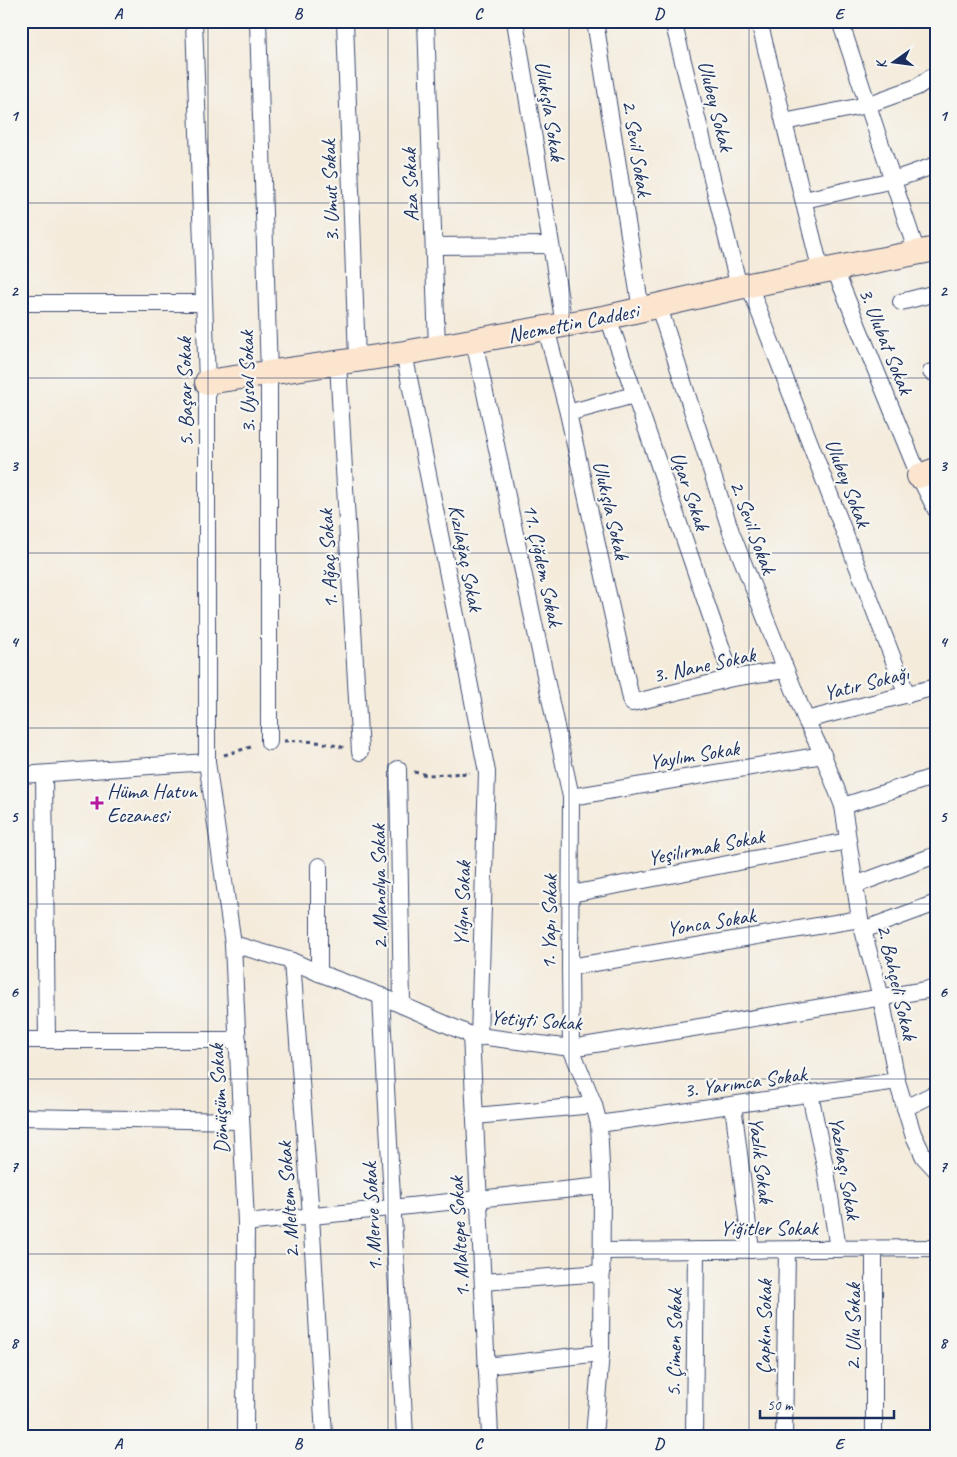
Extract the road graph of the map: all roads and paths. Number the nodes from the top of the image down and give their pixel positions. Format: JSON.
{"nodes":[{"id":1,"x":194,"y":21,"type":"edge"},
{"id":2,"x":258,"y":21,"type":"edge"},
{"id":3,"x":345,"y":21,"type":"edge"},
{"id":4,"x":426,"y":21,"type":"edge"},
{"id":5,"x":515,"y":21,"type":"edge"},
{"id":6,"x":596,"y":21,"type":"edge"},
{"id":7,"x":673,"y":21,"type":"edge"},
{"id":8,"x":759,"y":21,"type":"edge"},
{"id":9,"x":840,"y":21,"type":"edge"},
{"id":10,"x":936,"y":74,"type":"edge"},
{"id":11,"x":867,"y":105,"type":"junction"},
{"id":12,"x":784,"y":122,"type":"junction"},
{"id":13,"x":936,"y":165,"type":"edge"},
{"id":14,"x":893,"y":180,"type":"junction"},
{"id":15,"x":804,"y":200,"type":"junction"},
{"id":16,"x":550,"y":245,"type":"junction"},
{"id":17,"x":434,"y":246,"type":"junction"},
{"id":18,"x":926,"y":251,"type":"edge"},
{"id":19,"x":828,"y":271,"type":"junction"},
{"id":20,"x":744,"y":286,"type":"junction"},
{"id":21,"x":936,"y":293,"type":"edge"},
{"id":22,"x":21,"y":302,"type":"edge"},
{"id":23,"x":901,"y":302,"type":"dead end"},
{"id":24,"x":204,"y":303,"type":"junction"},
{"id":25,"x":650,"y":308,"type":"junction"},
{"id":26,"x":608,"y":317,"type":"junction"},
{"id":27,"x":555,"y":326,"type":"junction"},
{"id":28,"x":474,"y":341,"type":"junction"},
{"id":29,"x":437,"y":348,"type":"junction"},
{"id":30,"x":404,"y":353,"type":"junction"},
{"id":31,"x":348,"y":361,"type":"junction"},
{"id":32,"x":269,"y":374,"type":"junction"},
{"id":33,"x":207,"y":382,"type":"junction"},
{"id":34,"x":634,"y":395,"type":"junction"},
{"id":35,"x":568,"y":413,"type":"junction"},
{"id":36,"x":927,"y":473,"type":"edge"},
{"id":37,"x":936,"y":510,"type":"edge"},
{"id":38,"x":785,"y":670,"type":"junction"},
{"id":39,"x":732,"y":678,"type":"junction"},
{"id":40,"x":936,"y":687,"type":"edge"},
{"id":41,"x":907,"y":695,"type":"junction"},
{"id":42,"x":632,"y":703,"type":"joint"},
{"id":43,"x":806,"y":720,"type":"junction"},
{"id":44,"x":269,"y":742,"type":"dead end"},
{"id":45,"x":360,"y":752,"type":"dead end"},
{"id":46,"x":823,"y":755,"type":"junction"},
{"id":47,"x":207,"y":762,"type":"junction"},
{"id":48,"x":398,"y":769,"type":"dead end"},
{"id":49,"x":487,"y":772,"type":"joint"},
{"id":50,"x":44,"y":775,"type":"junction"},
{"id":51,"x":21,"y":776,"type":"edge"},
{"id":52,"x":936,"y":776,"type":"edge"},
{"id":53,"x":571,"y":797,"type":"junction"},
{"id":54,"x":843,"y":806,"type":"junction"},
{"id":55,"x":848,"y":841,"type":"junction"},
{"id":56,"x":936,"y":855,"type":"edge"},
{"id":57,"x":319,"y":866,"type":"dead end"},
{"id":58,"x":855,"y":885,"type":"junction"},
{"id":59,"x":571,"y":894,"type":"junction"},
{"id":60,"x":936,"y":903,"type":"edge"},
{"id":61,"x":862,"y":924,"type":"junction"},
{"id":62,"x":233,"y":944,"type":"junction"},
{"id":63,"x":292,"y":961,"type":"junction"},
{"id":64,"x":570,"y":967,"type":"junction"},
{"id":65,"x":319,"y":973,"type":"junction"},
{"id":66,"x":936,"y":986,"type":"edge"},
{"id":67,"x":381,"y":996,"type":"junction"},
{"id":68,"x":881,"y":997,"type":"junction"},
{"id":69,"x":402,"y":1005,"type":"junction"},
{"id":70,"x":475,"y":1037,"type":"junction"},
{"id":71,"x":21,"y":1040,"type":"edge"},
{"id":72,"x":47,"y":1040,"type":"junction"},
{"id":73,"x":238,"y":1040,"type":"junction"},
{"id":74,"x":571,"y":1048,"type":"junction"},
{"id":75,"x":897,"y":1081,"type":"junction"},
{"id":76,"x":936,"y":1093,"type":"edge"},
{"id":77,"x":810,"y":1094,"type":"junction"},
{"id":78,"x":594,"y":1105,"type":"junction"},
{"id":79,"x":733,"y":1105,"type":"junction"},
{"id":80,"x":905,"y":1108,"type":"junction"},
{"id":81,"x":475,"y":1116,"type":"junction"},
{"id":82,"x":21,"y":1118,"type":"edge"},
{"id":83,"x":241,"y":1121,"type":"junction"},
{"id":84,"x":599,"y":1124,"type":"junction"},
{"id":85,"x":936,"y":1170,"type":"edge"},
{"id":86,"x":602,"y":1186,"type":"junction"},
{"id":87,"x":479,"y":1198,"type":"junction"},
{"id":88,"x":392,"y":1207,"type":"junction"},
{"id":89,"x":311,"y":1216,"type":"junction"},
{"id":90,"x":246,"y":1222,"type":"junction"},
{"id":91,"x":936,"y":1248,"type":"edge"},
{"id":92,"x":838,"y":1249,"type":"junction"},
{"id":93,"x":874,"y":1249,"type":"junction"},
{"id":94,"x":696,"y":1250,"type":"junction"},
{"id":95,"x":751,"y":1250,"type":"junction"},
{"id":96,"x":787,"y":1250,"type":"junction"},
{"id":97,"x":602,"y":1251,"type":"junction"},
{"id":98,"x":602,"y":1273,"type":"junction"},
{"id":99,"x":483,"y":1282,"type":"junction"},
{"id":100,"x":601,"y":1354,"type":"junction"},
{"id":101,"x":486,"y":1366,"type":"junction"},
{"id":102,"x":245,"y":1436,"type":"edge"},
{"id":103,"x":324,"y":1436,"type":"edge"},
{"id":104,"x":405,"y":1436,"type":"edge"},
{"id":105,"x":490,"y":1436,"type":"edge"},
{"id":106,"x":594,"y":1436,"type":"edge"},
{"id":107,"x":694,"y":1436,"type":"edge"},
{"id":108,"x":784,"y":1436,"type":"edge"},
{"id":109,"x":874,"y":1436,"type":"edge"}],
"edges":[{"from":1,"to":24,"type":"street","name":"5. Başar Sokak"},
{"from":2,"to":32,"type":"street","name":"3. Uysal Sokak"},
{"from":3,"to":31,"type":"street","name":"3. Umut Sokak"},
{"from":4,"to":17,"type":"street","name":"Aza Sokak"},
{"from":5,"to":16,"type":"street","name":"Ulukışla Sokak"},
{"from":6,"to":25,"type":"street","name":"2. Sevil Sokak"},
{"from":7,"to":20,"type":"street","name":"Ulubey Sokak"},
{"from":8,"to":12,"type":"street","name":"3. Ulubat Sokak"},
{"from":9,"to":11,"type":"street"},
{"from":10,"to":11,"type":"street"},
{"from":11,"to":12,"type":"street"},
{"from":11,"to":14,"type":"street"},
{"from":12,"to":15,"type":"street","name":"3. Ulubat Sokak"},
{"from":13,"to":14,"type":"street"},
{"from":14,"to":15,"type":"street"},
{"from":14,"to":18,"type":"street"},
{"from":15,"to":19,"type":"street","name":"3. Ulubat Sokak"},
{"from":16,"to":17,"type":"street"},
{"from":16,"to":27,"type":"street","name":"Ulukışla Sokak"},
{"from":17,"to":29,"type":"street","name":"Aza Sokak"},
{"from":18,"to":19,"type":"main road","name":"Necmettin Caddesi"},
{"from":19,"to":20,"type":"main road","name":"Necmettin Caddesi"},
{"from":19,"to":36,"type":"street","name":"3. Ulubat Sokak"},
{"from":20,"to":25,"type":"main road","name":"Necmettin Caddesi"},
{"from":20,"to":41,"type":"street","name":"Ulubey Sokak"},
{"from":21,"to":23,"type":"street"},
{"from":22,"to":24,"type":"street"},
{"from":24,"to":33,"type":"street","name":"5. Başar Sokak"},
{"from":25,"to":26,"type":"main road","name":"Necmettin Caddesi"},
{"from":25,"to":38,"type":"street","name":"2. Sevil Sokak"},
{"from":26,"to":27,"type":"main road","name":"Necmettin Caddesi"},
{"from":26,"to":34,"type":"street","name":"Uçar Sokak"},
{"from":27,"to":28,"type":"main road","name":"Necmettin Caddesi"},
{"from":27,"to":35,"type":"street","name":"Ulukışla Sokak"},
{"from":28,"to":29,"type":"main road","name":"Necmettin Caddesi"},
{"from":28,"to":53,"type":"street","name":"11. Çiğdem Sokak"},
{"from":29,"to":30,"type":"main road","name":"Necmettin Caddesi"},
{"from":30,"to":31,"type":"main road","name":"Necmettin Caddesi"},
{"from":30,"to":49,"type":"street","name":"Kızılağaç Sokak"},
{"from":31,"to":32,"type":"main road","name":"Necmettin Caddesi"},
{"from":31,"to":45,"type":"street","name":"1. Ağaç Sokak"},
{"from":32,"to":33,"type":"main road","name":"Necmettin Caddesi"},
{"from":32,"to":44,"type":"street","name":"3. Uysal Sokak"},
{"from":33,"to":47,"type":"street","name":"5. Başar Sokak"},
{"from":34,"to":35,"type":"street"},
{"from":34,"to":39,"type":"street","name":"Uçar Sokak"},
{"from":35,"to":42,"type":"street","name":"Ulukışla Sokak"},
{"from":36,"to":37,"type":"street","name":"3. Ulubat Sokak"},
{"from":38,"to":39,"type":"street","name":"3. Nane Sokak"},
{"from":38,"to":43,"type":"street","name":"2. Sevil Sokak"},
{"from":39,"to":42,"type":"street","name":"3. Nane Sokak"},
{"from":40,"to":41,"type":"street","name":"Yatır Sokağı"},
{"from":41,"to":43,"type":"street","name":"Yatır Sokağı"},
{"from":43,"to":46,"type":"street","name":"2. Sevil Sokak"},
{"from":46,"to":53,"type":"street","name":"Yaylım Sokak"},
{"from":46,"to":54,"type":"street","name":"2. Bahçeli Sokak"},
{"from":47,"to":50,"type":"street"},
{"from":47,"to":62,"type":"street","name":"Dönüşüm Sokak"},
{"from":48,"to":69,"type":"street","name":"2. Manolya Sokak"},
{"from":49,"to":70,"type":"street","name":"Yılgın Sokak"},
{"from":50,"to":51,"type":"street"},
{"from":50,"to":72,"type":"street"},
{"from":52,"to":54,"type":"street"},
{"from":53,"to":59,"type":"street","name":"1. Yapı Sokak"},
{"from":54,"to":55,"type":"street","name":"2. Bahçeli Sokak"},
{"from":55,"to":58,"type":"street","name":"2. Bahçeli Sokak"},
{"from":55,"to":59,"type":"street","name":"Yeşilırmak Sokak"},
{"from":56,"to":58,"type":"street"},
{"from":57,"to":65,"type":"street"},
{"from":58,"to":61,"type":"street","name":"2. Bahçeli Sokak"},
{"from":59,"to":64,"type":"street","name":"1. Yapı Sokak"},
{"from":60,"to":61,"type":"street","name":"Yonca Sokak"},
{"from":61,"to":64,"type":"street","name":"Yonca Sokak"},
{"from":61,"to":68,"type":"street","name":"2. Bahçeli Sokak"},
{"from":62,"to":63,"type":"street","name":"Yetiyti Sokak"},
{"from":62,"to":73,"type":"street","name":"Dönüşüm Sokak"},
{"from":63,"to":65,"type":"street","name":"Yetiyti Sokak"},
{"from":63,"to":89,"type":"street","name":"2. Meltem Sokak"},
{"from":64,"to":74,"type":"street","name":"1. Yapı Sokak"},
{"from":65,"to":67,"type":"street","name":"Yetiyti Sokak"},
{"from":66,"to":68,"type":"street","name":"Yetiyti Sokak"},
{"from":67,"to":69,"type":"street","name":"Yetiyti Sokak"},
{"from":67,"to":88,"type":"street","name":"1. Merve Sokak"},
{"from":68,"to":74,"type":"street","name":"Yetiyti Sokak"},
{"from":68,"to":75,"type":"street","name":"2. Bahçeli Sokak"},
{"from":69,"to":70,"type":"street","name":"Yetiyti Sokak"},
{"from":70,"to":74,"type":"street","name":"Yetiyti Sokak"},
{"from":70,"to":81,"type":"street","name":"1. Maltepe Sokak"},
{"from":71,"to":72,"type":"street"},
{"from":72,"to":73,"type":"street"},
{"from":73,"to":83,"type":"street","name":"Dönüşüm Sokak"},
{"from":74,"to":78,"type":"street"},
{"from":75,"to":77,"type":"street","name":"3. Yarımca Sokak"},
{"from":75,"to":80,"type":"street","name":"2. Bahçeli Sokak"},
{"from":76,"to":80,"type":"street"},
{"from":77,"to":79,"type":"street","name":"3. Yarımca Sokak"},
{"from":77,"to":92,"type":"street","name":"Yazıbaşı Sokak"},
{"from":78,"to":81,"type":"street"},
{"from":78,"to":84,"type":"street"},
{"from":79,"to":84,"type":"street","name":"3. Yarımca Sokak"},
{"from":79,"to":95,"type":"street","name":"Yazlık Sokak"},
{"from":80,"to":85,"type":"street","name":"2. Bahçeli Sokak"},
{"from":81,"to":87,"type":"street","name":"1. Maltepe Sokak"},
{"from":82,"to":83,"type":"street"},
{"from":83,"to":90,"type":"street","name":"Dönüşüm Sokak"},
{"from":84,"to":86,"type":"street"},
{"from":86,"to":87,"type":"street"},
{"from":86,"to":97,"type":"street"},
{"from":87,"to":88,"type":"street"},
{"from":87,"to":99,"type":"street","name":"1. Maltepe Sokak"},
{"from":88,"to":89,"type":"street"},
{"from":88,"to":104,"type":"street","name":"1. Merve Sokak"},
{"from":89,"to":90,"type":"street"},
{"from":89,"to":103,"type":"street","name":"2. Meltem Sokak"},
{"from":90,"to":102,"type":"street","name":"Dönüşüm Sokak"},
{"from":91,"to":93,"type":"street","name":"Yiğitler Sokak"},
{"from":92,"to":93,"type":"street","name":"Yiğitler Sokak"},
{"from":92,"to":96,"type":"street","name":"Yiğitler Sokak"},
{"from":93,"to":109,"type":"street","name":"2. Ulu Sokak"},
{"from":94,"to":95,"type":"street","name":"Yiğitler Sokak"},
{"from":94,"to":97,"type":"street","name":"Yiğitler Sokak"},
{"from":94,"to":107,"type":"street","name":"5. Çimen Sokak"},
{"from":95,"to":96,"type":"street","name":"Yiğitler Sokak"},
{"from":96,"to":108,"type":"street","name":"Çapkın Sokak"},
{"from":97,"to":98,"type":"street"},
{"from":98,"to":99,"type":"street"},
{"from":98,"to":100,"type":"street"},
{"from":99,"to":101,"type":"street","name":"1. Maltepe Sokak"},
{"from":100,"to":101,"type":"street"},
{"from":100,"to":106,"type":"street"},
{"from":101,"to":105,"type":"street","name":"1. Maltepe Sokak"}]}
